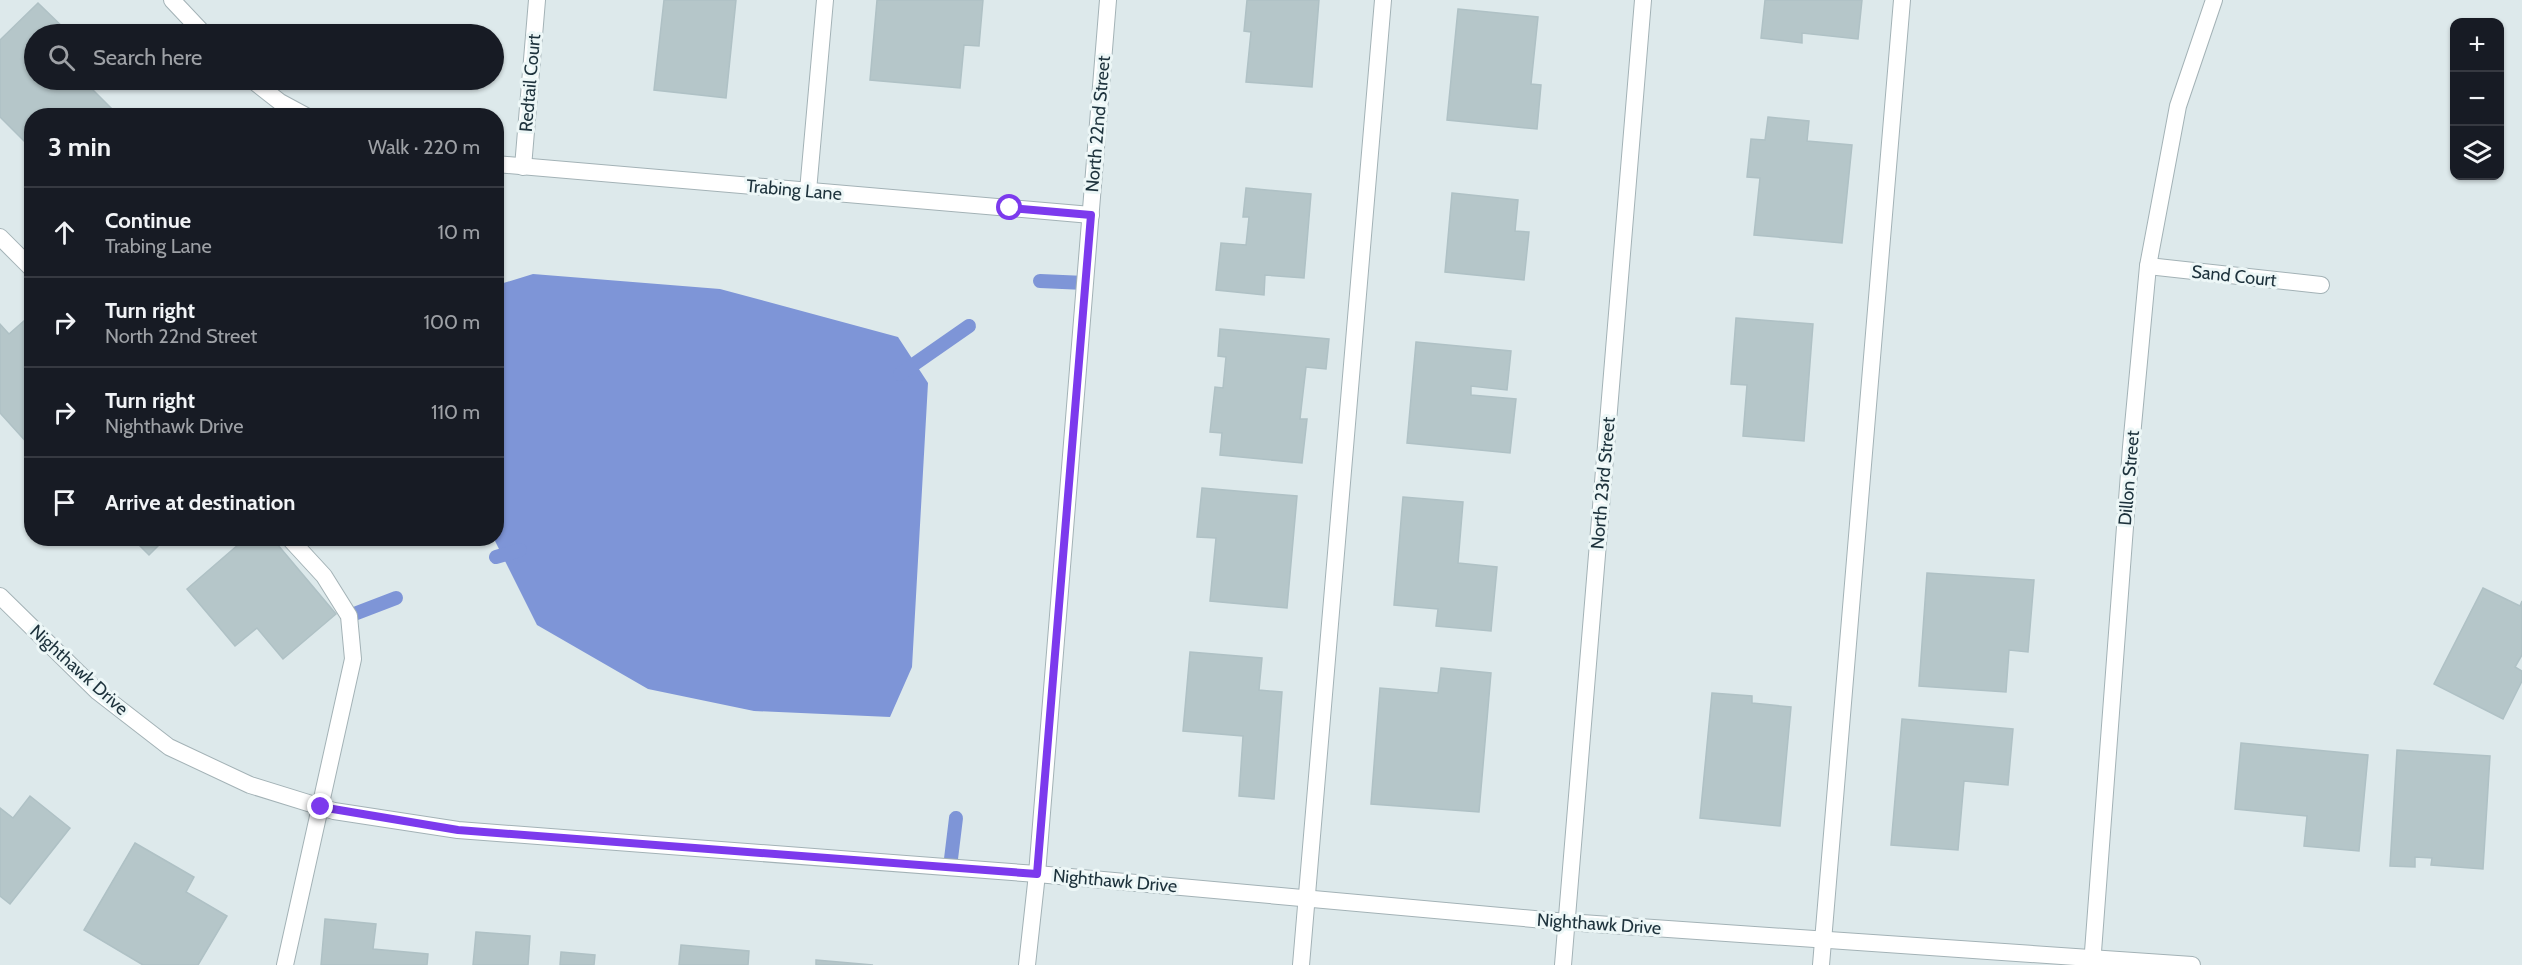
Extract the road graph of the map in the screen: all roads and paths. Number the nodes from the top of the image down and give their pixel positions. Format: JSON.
{"nodes":[{"id":1,"x":172,"y":0,"type":"edge"},
{"id":2,"x":537,"y":0,"type":"edge"},
{"id":3,"x":825,"y":0,"type":"edge"},
{"id":4,"x":1108,"y":0,"type":"edge"},
{"id":5,"x":1383,"y":0,"type":"edge"},
{"id":6,"x":1643,"y":0,"type":"edge"},
{"id":7,"x":1902,"y":0,"type":"edge"},
{"id":8,"x":2214,"y":0,"type":"edge"},
{"id":9,"x":195,"y":24,"type":"edge"},
{"id":10,"x":265,"y":90,"type":"edge"},
{"id":11,"x":291,"y":108,"type":"edge"},
{"id":12,"x":504,"y":165,"type":"edge"},
{"id":13,"x":523,"y":166,"type":"junction"},
{"id":14,"x":808,"y":191,"type":"junction"},
{"id":15,"x":1091,"y":215,"type":"junction"},
{"id":16,"x":0,"y":237,"type":"edge"},
{"id":17,"x":24,"y":261,"type":"edge"},
{"id":18,"x":2148,"y":266,"type":"junction"},
{"id":19,"x":2321,"y":285,"type":"dead end"},
{"id":20,"x":296,"y":546,"type":"edge"},
{"id":21,"x":0,"y":596,"type":"edge"},
{"id":22,"x":321,"y":807,"type":"junction"},
{"id":23,"x":1037,"y":874,"type":"junction"},
{"id":24,"x":1307,"y":899,"type":"junction"},
{"id":25,"x":1567,"y":922,"type":"junction"},
{"id":26,"x":1823,"y":940,"type":"junction"},
{"id":27,"x":2092,"y":962,"type":"edge"},
{"id":28,"x":285,"y":965,"type":"edge"},
{"id":29,"x":1027,"y":965,"type":"edge"},
{"id":30,"x":1301,"y":965,"type":"edge"},
{"id":31,"x":1563,"y":965,"type":"edge"},
{"id":32,"x":1821,"y":965,"type":"edge"},
{"id":33,"x":2192,"y":965,"type":"edge"}],
"edges":[{"from":1,"to":9,"type":"street"},
{"from":2,"to":13,"type":"street","name":"Redtail Court"},
{"from":3,"to":14,"type":"street"},
{"from":4,"to":15,"type":"street","name":"North 22nd Street"},
{"from":5,"to":24,"type":"street"},
{"from":6,"to":25,"type":"street","name":"North 23rd Street"},
{"from":7,"to":26,"type":"street"},
{"from":8,"to":18,"type":"street","name":"Dillon Street"},
{"from":10,"to":11,"type":"street"},
{"from":12,"to":13,"type":"street","name":"Trabing Lane"},
{"from":13,"to":14,"type":"street","name":"Trabing Lane"},
{"from":14,"to":15,"type":"street","name":"Trabing Lane"},
{"from":15,"to":23,"type":"street","name":"North 22nd Street"},
{"from":16,"to":17,"type":"street"},
{"from":18,"to":19,"type":"street","name":"Sand Court"},
{"from":18,"to":27,"type":"street","name":"Dillon Street"},
{"from":20,"to":22,"type":"street"},
{"from":21,"to":22,"type":"street","name":"Nighthawk Drive"},
{"from":22,"to":23,"type":"street","name":"Nighthawk Drive"},
{"from":22,"to":28,"type":"street"},
{"from":23,"to":24,"type":"street","name":"Nighthawk Drive"},
{"from":23,"to":29,"type":"street","name":"North 22nd Street"},
{"from":24,"to":25,"type":"street","name":"Nighthawk Drive"},
{"from":24,"to":30,"type":"street"},
{"from":25,"to":26,"type":"street","name":"Nighthawk Drive"},
{"from":25,"to":31,"type":"street","name":"North 23rd Street"},
{"from":26,"to":27,"type":"street","name":"Nighthawk Drive"},
{"from":26,"to":32,"type":"street"},
{"from":27,"to":33,"type":"street","name":"Nighthawk Drive"}]}
